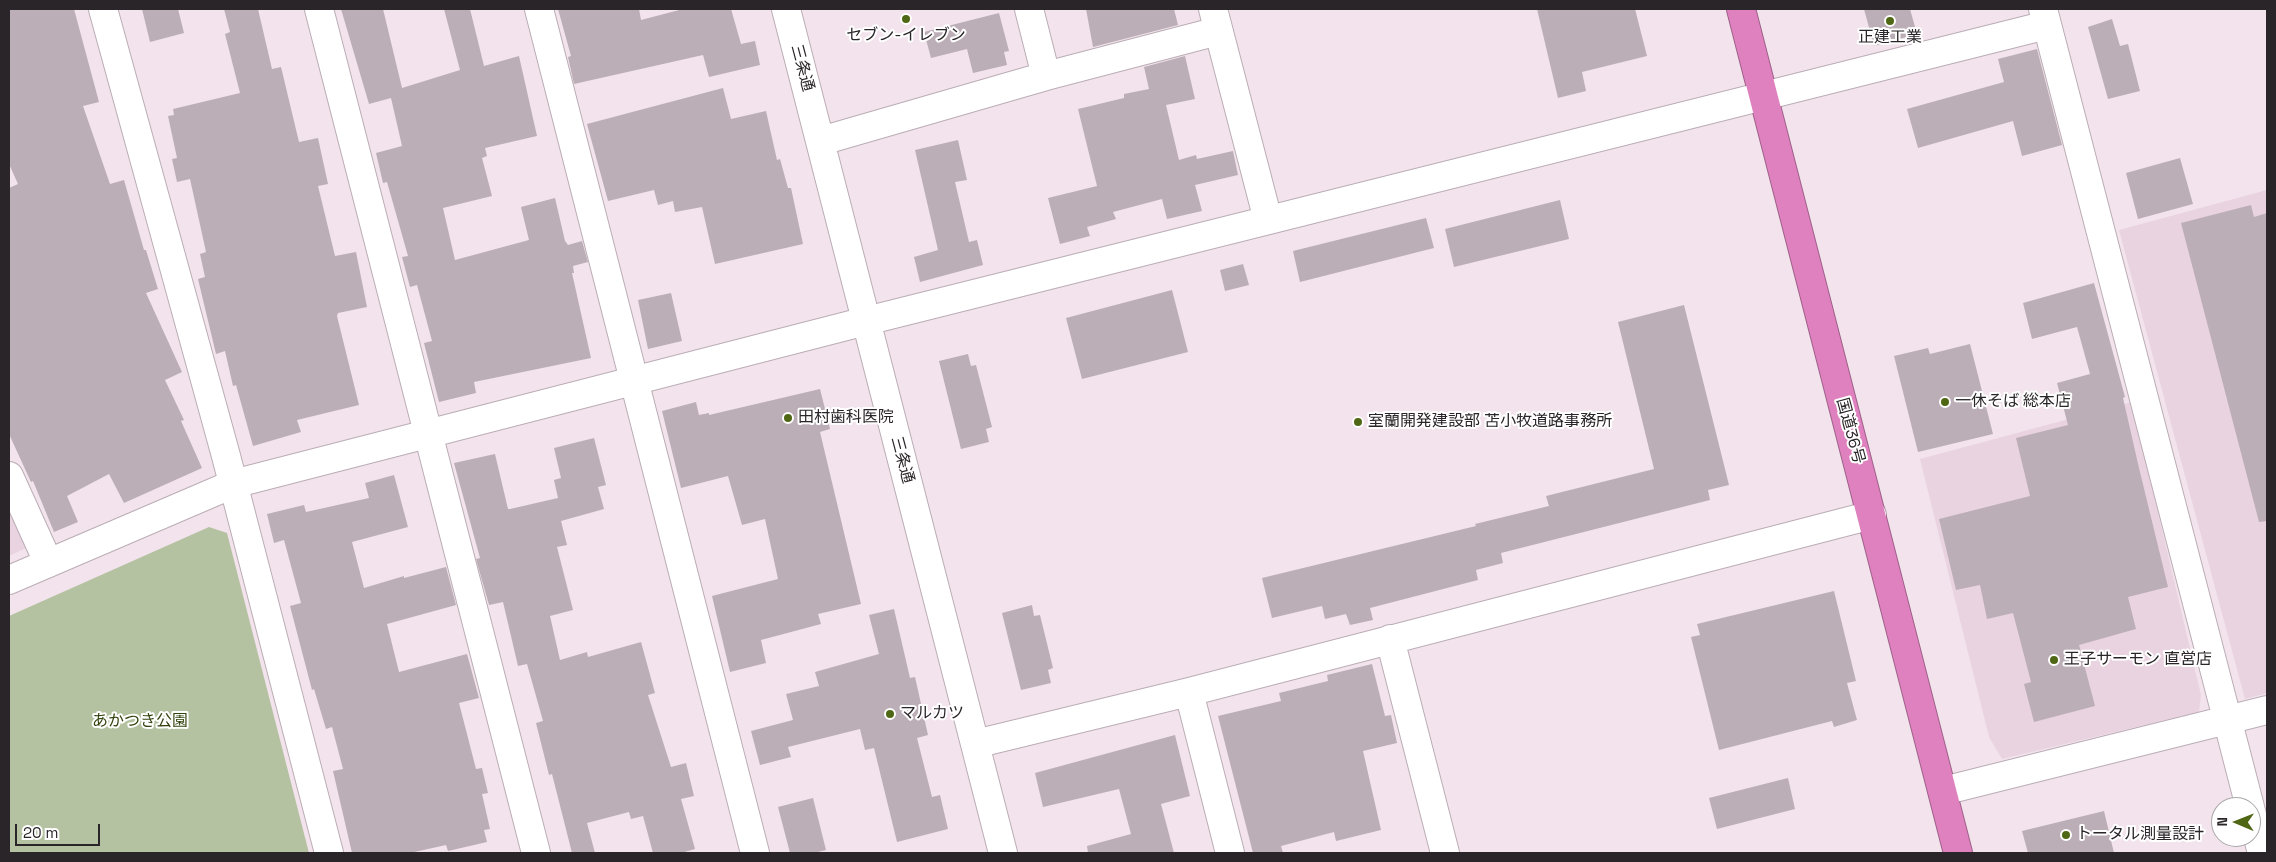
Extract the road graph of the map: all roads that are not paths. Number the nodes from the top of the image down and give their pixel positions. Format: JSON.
{"nodes":[{"id":1,"x":103,"y":9,"type":"edge"},
{"id":2,"x":319,"y":9,"type":"edge"},
{"id":3,"x":539,"y":9,"type":"edge"},
{"id":4,"x":786,"y":9,"type":"edge"},
{"id":5,"x":1029,"y":9,"type":"edge"},
{"id":6,"x":1741,"y":9,"type":"edge"},
{"id":7,"x":2045,"y":17,"type":"edge"},
{"id":8,"x":1216,"y":20,"type":"edge"},
{"id":9,"x":1046,"y":76,"type":"junction"},
{"id":10,"x":1764,"y":97,"type":"junction"},
{"id":11,"x":821,"y":141,"type":"junction"},
{"id":12,"x":1268,"y":220,"type":"junction"},
{"id":13,"x":866,"y":321,"type":"junction"},
{"id":14,"x":634,"y":381,"type":"junction"},
{"id":15,"x":428,"y":433,"type":"junction"},
{"id":16,"x":9,"y":476,"type":"edge"},
{"id":17,"x":233,"y":484,"type":"junction"},
{"id":18,"x":1872,"y":515,"type":"junction"},
{"id":19,"x":48,"y":562,"type":"junction"},
{"id":20,"x":9,"y":580,"type":"edge"},
{"id":21,"x":1390,"y":639,"type":"junction"},
{"id":22,"x":1189,"y":692,"type":"junction"},
{"id":23,"x":2267,"y":710,"type":"edge"},
{"id":24,"x":2228,"y":721,"type":"junction"},
{"id":25,"x":975,"y":744,"type":"junction"},
{"id":26,"x":1942,"y":791,"type":"junction"},
{"id":27,"x":2247,"y":797,"type":"edge"},
{"id":28,"x":329,"y":853,"type":"edge"},
{"id":29,"x":536,"y":853,"type":"edge"},
{"id":30,"x":754,"y":853,"type":"edge"},
{"id":31,"x":1003,"y":853,"type":"edge"},
{"id":32,"x":1230,"y":853,"type":"edge"},
{"id":33,"x":1445,"y":853,"type":"edge"},
{"id":34,"x":1958,"y":853,"type":"edge"}],
"edges":[{"from":1,"to":17,"type":"street"},
{"from":2,"to":15,"type":"street"},
{"from":3,"to":14,"type":"street"},
{"from":4,"to":11,"type":"street","name":"三条通"},
{"from":5,"to":9,"type":"street"},
{"from":6,"to":10,"type":"highway","name":"国道36号"},
{"from":7,"to":10,"type":"street"},
{"from":7,"to":24,"type":"street"},
{"from":8,"to":9,"type":"street"},
{"from":8,"to":12,"type":"street"},
{"from":9,"to":11,"type":"street"},
{"from":10,"to":12,"type":"street"},
{"from":10,"to":18,"type":"highway","name":"国道36号"},
{"from":11,"to":13,"type":"street","name":"三条通"},
{"from":12,"to":13,"type":"street"},
{"from":13,"to":14,"type":"street"},
{"from":13,"to":25,"type":"street","name":"三条通"},
{"from":14,"to":15,"type":"street"},
{"from":14,"to":30,"type":"street"},
{"from":15,"to":17,"type":"street"},
{"from":15,"to":29,"type":"street"},
{"from":16,"to":19,"type":"street"},
{"from":17,"to":19,"type":"street"},
{"from":17,"to":28,"type":"street"},
{"from":18,"to":21,"type":"street"},
{"from":18,"to":26,"type":"highway","name":"国道36号"},
{"from":19,"to":20,"type":"street"},
{"from":21,"to":22,"type":"street"},
{"from":21,"to":33,"type":"street"},
{"from":22,"to":25,"type":"street"},
{"from":22,"to":32,"type":"street"},
{"from":23,"to":24,"type":"street"},
{"from":24,"to":26,"type":"street"},
{"from":24,"to":27,"type":"street"},
{"from":25,"to":31,"type":"street","name":"三条通"},
{"from":26,"to":34,"type":"highway","name":"国道36号"}]}
